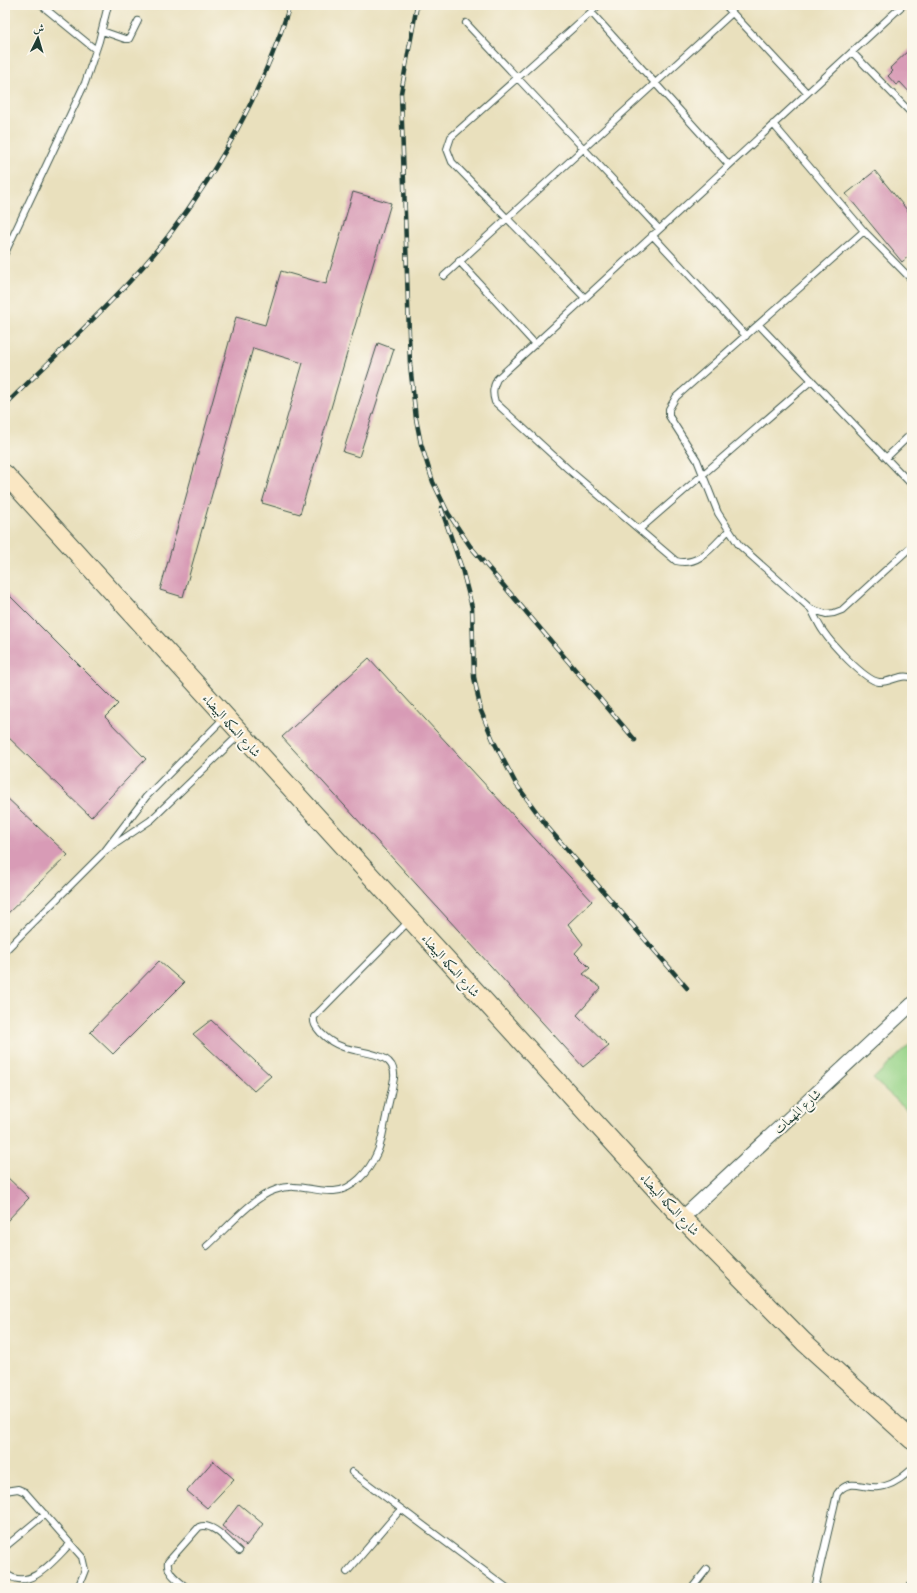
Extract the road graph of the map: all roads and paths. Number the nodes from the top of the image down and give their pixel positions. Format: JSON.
{"nodes":[{"id":1,"x":42,"y":5,"type":"edge"},
{"id":2,"x":108,"y":5,"type":"edge"},
{"id":3,"x":599,"y":5,"type":"edge"},
{"id":4,"x":725,"y":5,"type":"edge"},
{"id":5,"x":904,"y":5,"type":"edge"},
{"id":6,"x":591,"y":12,"type":"junction"},
{"id":7,"x":732,"y":13,"type":"junction"},
{"id":8,"x":138,"y":21,"type":"dead end"},
{"id":9,"x":466,"y":23,"type":"dead end"},
{"id":10,"x":102,"y":31,"type":"junction"},
{"id":11,"x":96,"y":50,"type":"junction"},
{"id":12,"x":852,"y":52,"type":"junction"},
{"id":13,"x":516,"y":77,"type":"junction"},
{"id":14,"x":655,"y":83,"type":"junction"},
{"id":15,"x":807,"y":93,"type":"junction"},
{"id":16,"x":912,"y":114,"type":"edge"},
{"id":17,"x":773,"y":124,"type":"junction"},
{"id":18,"x":583,"y":149,"type":"junction"},
{"id":19,"x":729,"y":165,"type":"junction"},
{"id":20,"x":507,"y":218,"type":"junction"},
{"id":21,"x":659,"y":229,"type":"junction"},
{"id":22,"x":864,"y":231,"type":"junction"},
{"id":23,"x":652,"y":235,"type":"junction"},
{"id":24,"x":5,"y":253,"type":"edge"},
{"id":25,"x":459,"y":261,"type":"junction"},
{"id":26,"x":444,"y":276,"type":"dead end"},
{"id":27,"x":912,"y":280,"type":"edge"},
{"id":28,"x":585,"y":298,"type":"junction"},
{"id":29,"x":759,"y":325,"type":"junction"},
{"id":30,"x":746,"y":336,"type":"junction"},
{"id":31,"x":535,"y":344,"type":"junction"},
{"id":32,"x":812,"y":380,"type":"junction"},
{"id":33,"x":912,"y":432,"type":"edge"},
{"id":34,"x":886,"y":458,"type":"junction"},
{"id":35,"x":704,"y":474,"type":"junction"},
{"id":36,"x":6,"y":478,"type":"edge"},
{"id":37,"x":912,"y":485,"type":"edge"},
{"id":38,"x":640,"y":529,"type":"junction"},
{"id":39,"x":728,"y":531,"type":"junction"},
{"id":40,"x":912,"y":546,"type":"edge"},
{"id":41,"x":811,"y":609,"type":"junction"},
{"id":42,"x":912,"y":678,"type":"edge"},
{"id":43,"x":225,"y":717,"type":"junction"},
{"id":44,"x":240,"y":734,"type":"junction"},
{"id":45,"x":104,"y":852,"type":"junction"},
{"id":46,"x":410,"y":920,"type":"junction"},
{"id":47,"x":5,"y":951,"type":"edge"},
{"id":48,"x":912,"y":1004,"type":"edge"},
{"id":49,"x":682,"y":1218,"type":"junction"},
{"id":50,"x":207,"y":1246,"type":"dead end"},
{"id":51,"x":912,"y":1440,"type":"edge"},
{"id":52,"x":912,"y":1469,"type":"edge"},
{"id":53,"x":352,"y":1472,"type":"dead end"},
{"id":54,"x":5,"y":1491,"type":"edge"},
{"id":55,"x":401,"y":1509,"type":"junction"},
{"id":56,"x":45,"y":1514,"type":"junction"},
{"id":57,"x":70,"y":1544,"type":"junction"},
{"id":58,"x":5,"y":1547,"type":"edge"},
{"id":59,"x":239,"y":1551,"type":"dead end"},
{"id":60,"x":707,"y":1569,"type":"dead end"},
{"id":61,"x":347,"y":1572,"type":"dead end"},
{"id":62,"x":5,"y":1573,"type":"edge"},
{"id":63,"x":912,"y":1585,"type":"edge"},
{"id":64,"x":78,"y":1588,"type":"edge"},
{"id":65,"x":187,"y":1588,"type":"edge"},
{"id":66,"x":507,"y":1588,"type":"edge"},
{"id":67,"x":692,"y":1588,"type":"edge"},
{"id":68,"x":815,"y":1588,"type":"edge"},
{"id":69,"x":908,"y":1588,"type":"edge"}],
"edges":[{"from":1,"to":11,"type":"lane"},
{"from":2,"to":10,"type":"lane"},
{"from":3,"to":6,"type":"lane"},
{"from":4,"to":7,"type":"lane"},
{"from":5,"to":12,"type":"lane"},
{"from":6,"to":13,"type":"lane"},
{"from":6,"to":14,"type":"lane"},
{"from":7,"to":14,"type":"lane"},
{"from":7,"to":15,"type":"lane"},
{"from":8,"to":10,"type":"lane"},
{"from":9,"to":13,"type":"lane"},
{"from":10,"to":11,"type":"lane"},
{"from":11,"to":24,"type":"lane"},
{"from":12,"to":15,"type":"lane"},
{"from":12,"to":16,"type":"lane"},
{"from":13,"to":18,"type":"lane"},
{"from":13,"to":20,"type":"lane"},
{"from":14,"to":18,"type":"lane"},
{"from":14,"to":19,"type":"lane"},
{"from":15,"to":17,"type":"lane"},
{"from":17,"to":19,"type":"lane"},
{"from":17,"to":22,"type":"lane"},
{"from":18,"to":20,"type":"lane"},
{"from":18,"to":21,"type":"lane"},
{"from":19,"to":21,"type":"lane"},
{"from":20,"to":25,"type":"lane"},
{"from":20,"to":28,"type":"lane"},
{"from":21,"to":23,"type":"lane"},
{"from":22,"to":27,"type":"lane"},
{"from":22,"to":29,"type":"lane"},
{"from":23,"to":28,"type":"lane"},
{"from":23,"to":30,"type":"lane"},
{"from":25,"to":26,"type":"lane"},
{"from":25,"to":31,"type":"lane"},
{"from":28,"to":31,"type":"lane"},
{"from":29,"to":30,"type":"lane"},
{"from":29,"to":32,"type":"lane"},
{"from":30,"to":35,"type":"lane"},
{"from":31,"to":38,"type":"lane"},
{"from":32,"to":34,"type":"lane"},
{"from":32,"to":35,"type":"lane"},
{"from":33,"to":34,"type":"lane"},
{"from":34,"to":37,"type":"lane"},
{"from":35,"to":38,"type":"lane"},
{"from":35,"to":39,"type":"lane"},
{"from":36,"to":43,"type":"street","name":"شارع السكه البيضاء"},
{"from":38,"to":39,"type":"lane"},
{"from":39,"to":41,"type":"lane"},
{"from":40,"to":41,"type":"lane"},
{"from":41,"to":42,"type":"lane"},
{"from":43,"to":44,"type":"street","name":"شارع السكه البيضاء"},
{"from":43,"to":45,"type":"lane"},
{"from":44,"to":45,"type":"lane"},
{"from":44,"to":46,"type":"street","name":"شارع السكه البيضاء"},
{"from":45,"to":47,"type":"lane"},
{"from":46,"to":49,"type":"street","name":"شارع السكه البيضاء"},
{"from":46,"to":50,"type":"lane"},
{"from":48,"to":49,"type":"street","name":"شارع المهمات"},
{"from":49,"to":51,"type":"street","name":"شارع السكه البيضاء"},
{"from":52,"to":68,"type":"lane"},
{"from":53,"to":55,"type":"lane"},
{"from":54,"to":56,"type":"lane"},
{"from":55,"to":61,"type":"lane"},
{"from":55,"to":66,"type":"lane"},
{"from":56,"to":57,"type":"lane"},
{"from":56,"to":58,"type":"lane"},
{"from":57,"to":62,"type":"lane"},
{"from":57,"to":64,"type":"lane"},
{"from":59,"to":65,"type":"lane"},
{"from":60,"to":67,"type":"lane"},
{"from":63,"to":69,"type":"lane"}]}
